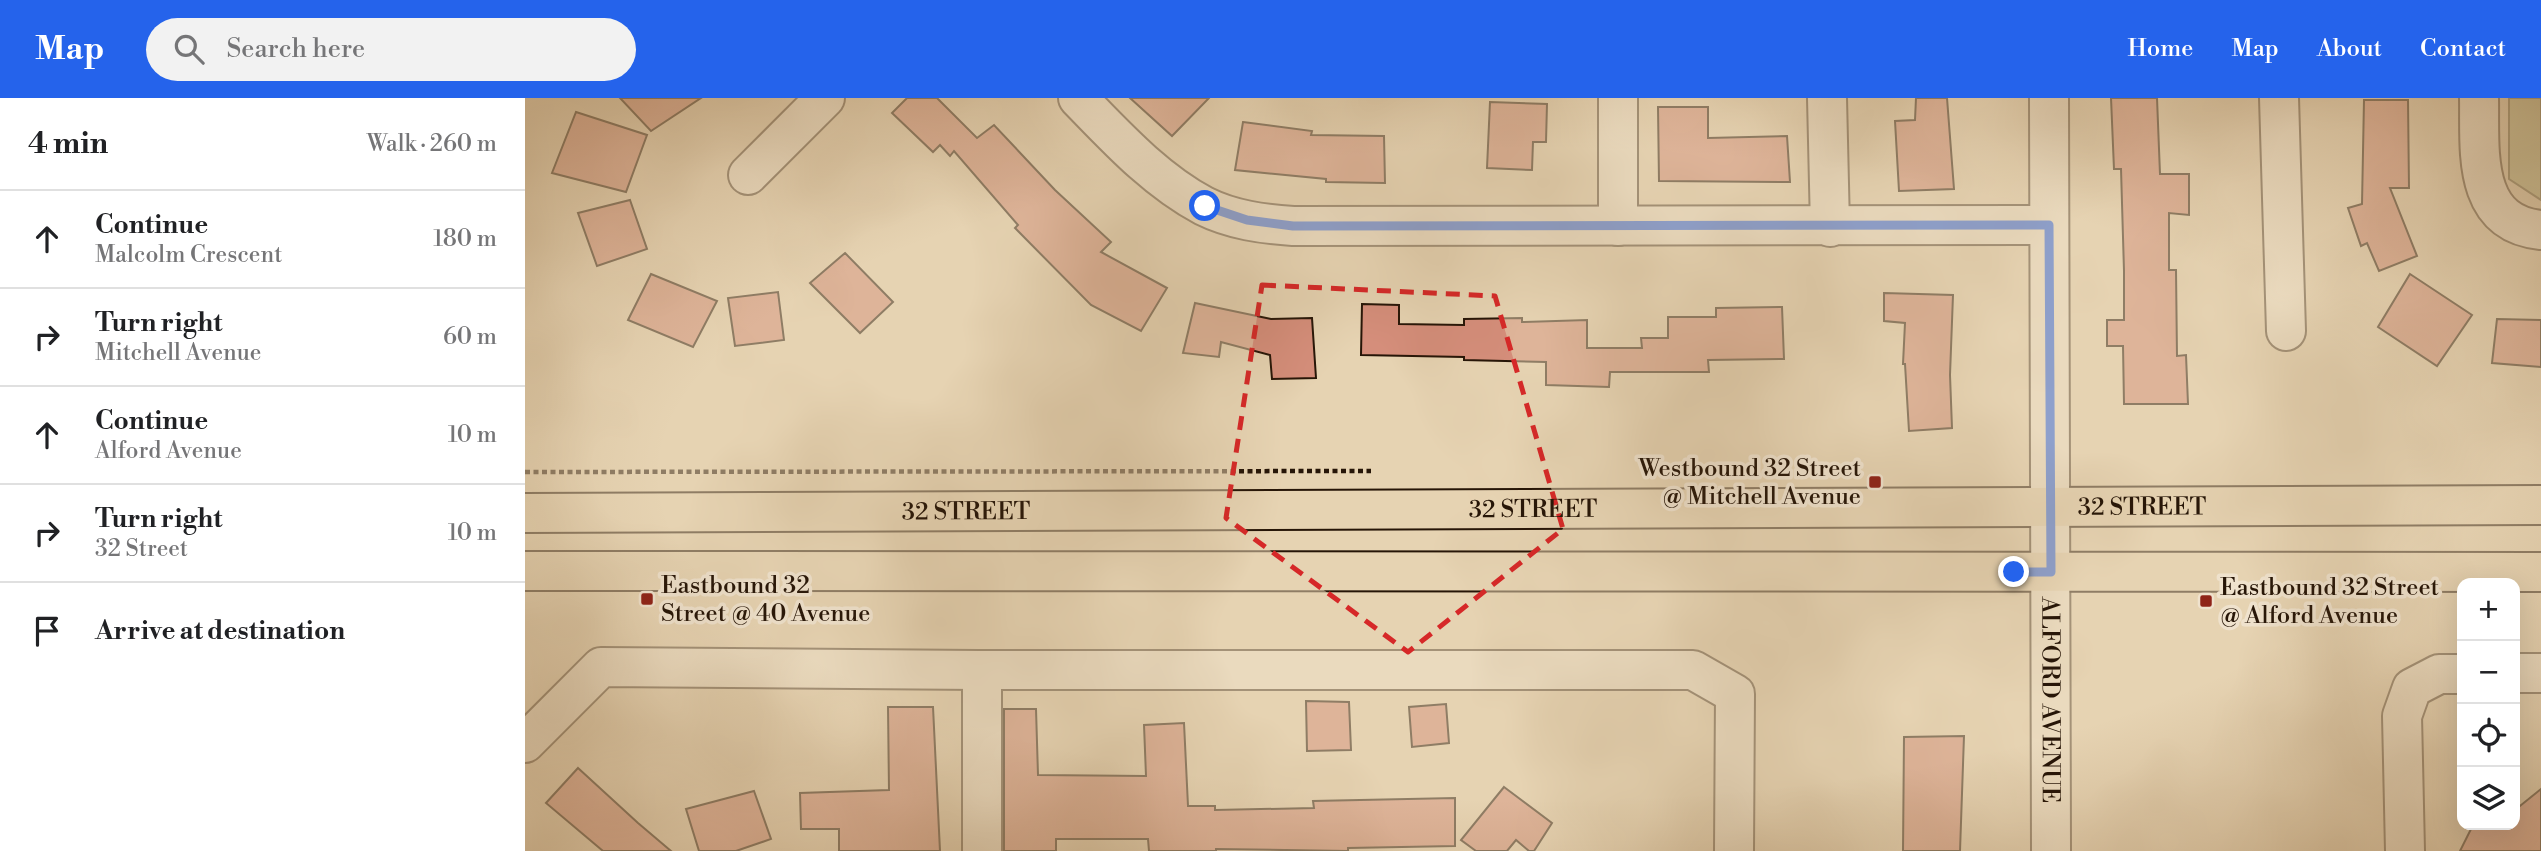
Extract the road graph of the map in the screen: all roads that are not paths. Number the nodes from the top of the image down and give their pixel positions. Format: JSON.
{"nodes":[{"id":1,"x":825,"y":98,"type":"edge"},
{"id":2,"x":1078,"y":98,"type":"edge"},
{"id":3,"x":1618,"y":98,"type":"edge"},
{"id":4,"x":1827,"y":98,"type":"edge"},
{"id":5,"x":2049,"y":98,"type":"edge"},
{"id":6,"x":2279,"y":98,"type":"edge"},
{"id":7,"x":2479,"y":98,"type":"edge"},
{"id":8,"x":748,"y":175,"type":"dead end"},
{"id":9,"x":2049,"y":225,"type":"junction"},
{"id":10,"x":1618,"y":226,"type":"junction"},
{"id":11,"x":1830,"y":227,"type":"junction"},
{"id":12,"x":2541,"y":230,"type":"edge"},
{"id":13,"x":2286,"y":331,"type":"dead end"},
{"id":14,"x":2541,"y":505,"type":"edge"},
{"id":15,"x":2050,"y":506,"type":"junction"},
{"id":16,"x":525,"y":513,"type":"edge"},
{"id":17,"x":525,"y":571,"type":"edge"},
{"id":18,"x":2051,"y":572,"type":"junction"},
{"id":19,"x":2541,"y":572,"type":"edge"},
{"id":20,"x":982,"y":670,"type":"junction"},
{"id":21,"x":2520,"y":673,"type":"edge"},
{"id":22,"x":2541,"y":673,"type":"edge"},
{"id":23,"x":2457,"y":674,"type":"edge"},
{"id":24,"x":525,"y":743,"type":"edge"},
{"id":25,"x":982,"y":851,"type":"edge"},
{"id":26,"x":1734,"y":851,"type":"edge"},
{"id":27,"x":2051,"y":851,"type":"edge"},
{"id":28,"x":2405,"y":851,"type":"edge"}],
"edges":[{"from":1,"to":8,"type":"street"},
{"from":2,"to":10,"type":"street"},
{"from":3,"to":10,"type":"street"},
{"from":4,"to":11,"type":"street"},
{"from":5,"to":9,"type":"street","name":"ALFORD AVENUE"},
{"from":6,"to":13,"type":"street"},
{"from":7,"to":12,"type":"street"},
{"from":9,"to":11,"type":"street"},
{"from":9,"to":15,"type":"street","name":"ALFORD AVENUE"},
{"from":10,"to":11,"type":"street"},
{"from":14,"to":15,"type":"main road","name":"32 STREET"},
{"from":15,"to":16,"type":"main road","name":"32 STREET"},
{"from":15,"to":18,"type":"street","name":"ALFORD AVENUE"},
{"from":17,"to":18,"type":"main road"},
{"from":18,"to":19,"type":"main road"},
{"from":18,"to":27,"type":"street","name":"ALFORD AVENUE"},
{"from":20,"to":24,"type":"street"},
{"from":20,"to":25,"type":"street"},
{"from":20,"to":26,"type":"street"},
{"from":21,"to":22,"type":"street"},
{"from":23,"to":28,"type":"street"}]}
